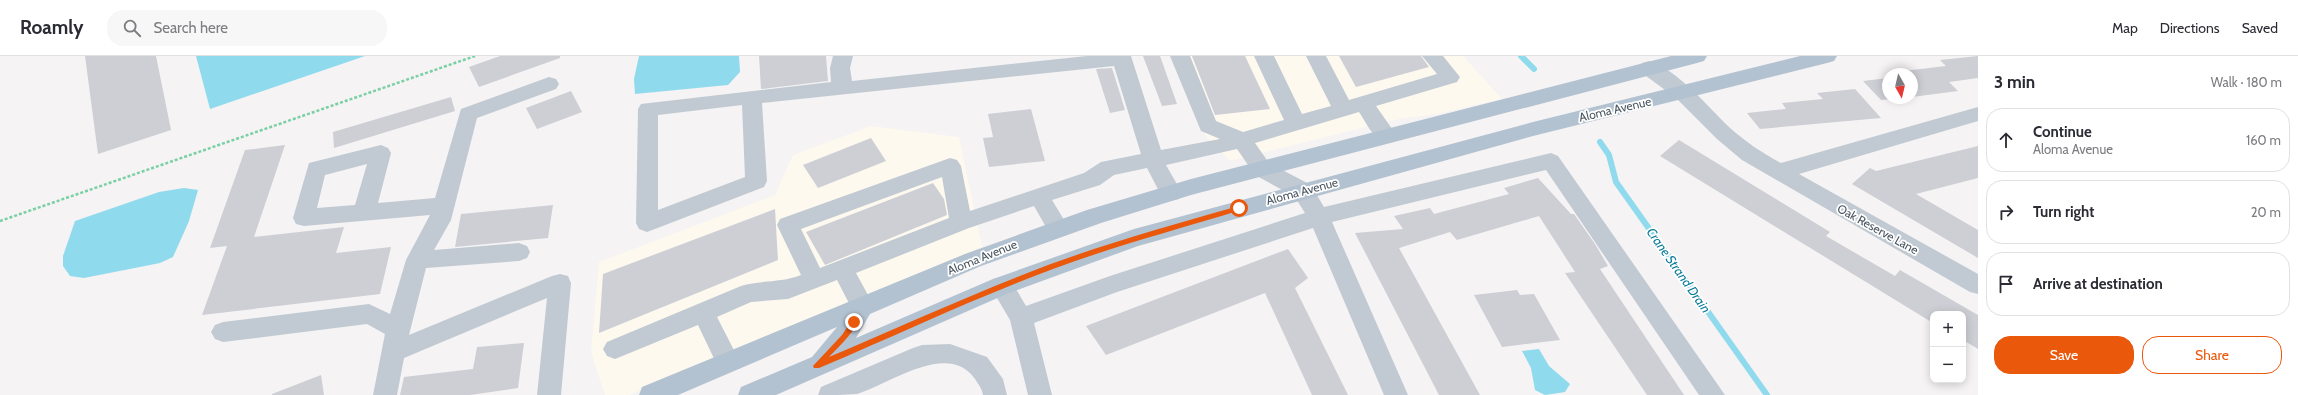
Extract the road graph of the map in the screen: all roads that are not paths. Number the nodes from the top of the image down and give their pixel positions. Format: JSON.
{"nodes":[{"id":1,"x":1180,"y":56,"type":"edge"},
{"id":2,"x":1264,"y":56,"type":"edge"},
{"id":3,"x":1316,"y":56,"type":"edge"},
{"id":4,"x":1432,"y":56,"type":"edge"},
{"id":5,"x":1697,"y":56,"type":"edge"},
{"id":6,"x":1827,"y":56,"type":"edge"},
{"id":7,"x":849,"y":57,"type":"edge"},
{"id":8,"x":1121,"y":57,"type":"edge"},
{"id":9,"x":1649,"y":68,"type":"junction"},
{"id":10,"x":549,"y":84,"type":"dead end"},
{"id":11,"x":846,"y":87,"type":"junction"},
{"id":12,"x":1684,"y":93,"type":"junction"},
{"id":13,"x":752,"y":97,"type":"junction"},
{"id":14,"x":1353,"y":106,"type":"junction"},
{"id":15,"x":1978,"y":114,"type":"edge"},
{"id":16,"x":1296,"y":123,"type":"junction"},
{"id":17,"x":1387,"y":136,"type":"junction"},
{"id":18,"x":1241,"y":139,"type":"junction"},
{"id":19,"x":1153,"y":159,"type":"junction"},
{"id":20,"x":1262,"y":169,"type":"junction"},
{"id":21,"x":1778,"y":172,"type":"junction"},
{"id":22,"x":1303,"y":191,"type":"junction"},
{"id":23,"x":1171,"y":193,"type":"junction"},
{"id":24,"x":1039,"y":197,"type":"junction"},
{"id":25,"x":444,"y":206,"type":"junction"},
{"id":26,"x":364,"y":213,"type":"dead end"},
{"id":27,"x":1319,"y":217,"type":"junction"},
{"id":28,"x":961,"y":222,"type":"junction"},
{"id":29,"x":1058,"y":228,"type":"junction"},
{"id":30,"x":519,"y":252,"type":"dead end"},
{"id":31,"x":418,"y":260,"type":"junction"},
{"id":32,"x":842,"y":268,"type":"junction"},
{"id":33,"x":814,"y":279,"type":"junction"},
{"id":34,"x":1978,"y":285,"type":"edge"},
{"id":35,"x":1000,"y":286,"type":"junction"},
{"id":36,"x":862,"y":306,"type":"junction"},
{"id":37,"x":703,"y":312,"type":"junction"},
{"id":38,"x":1021,"y":318,"type":"junction"},
{"id":39,"x":398,"y":329,"type":"junction"},
{"id":40,"x":223,"y":332,"type":"dead end"},
{"id":41,"x":615,"y":349,"type":"dead end"},
{"id":42,"x":394,"y":352,"type":"junction"},
{"id":43,"x":728,"y":362,"type":"junction"},
{"id":44,"x":816,"y":366,"type":"junction"},
{"id":45,"x":385,"y":395,"type":"edge"},
{"id":46,"x":549,"y":395,"type":"edge"},
{"id":47,"x":651,"y":395,"type":"edge"},
{"id":48,"x":687,"y":395,"type":"edge"},
{"id":49,"x":750,"y":395,"type":"edge"},
{"id":50,"x":830,"y":395,"type":"edge"},
{"id":51,"x":995,"y":395,"type":"edge"},
{"id":52,"x":1040,"y":395,"type":"edge"},
{"id":53,"x":1396,"y":395,"type":"edge"},
{"id":54,"x":1713,"y":395,"type":"edge"}],
"edges":[{"from":1,"to":18,"type":"street"},
{"from":2,"to":16,"type":"street"},
{"from":3,"to":14,"type":"street"},
{"from":4,"to":14,"type":"street"},
{"from":5,"to":9,"type":"main road","name":"Aloma Avenue"},
{"from":6,"to":12,"type":"main road","name":"Aloma Avenue"},
{"from":7,"to":11,"type":"street"},
{"from":8,"to":11,"type":"street"},
{"from":8,"to":19,"type":"street"},
{"from":9,"to":12,"type":"street","name":"Oak Reserve Lane"},
{"from":9,"to":17,"type":"main road","name":"Aloma Avenue"},
{"from":10,"to":25,"type":"street"},
{"from":11,"to":13,"type":"street"},
{"from":12,"to":21,"type":"street","name":"Oak Reserve Lane"},
{"from":12,"to":22,"type":"main road","name":"Aloma Avenue"},
{"from":13,"to":13,"type":"street"},
{"from":14,"to":16,"type":"street"},
{"from":14,"to":17,"type":"street"},
{"from":15,"to":21,"type":"street"},
{"from":16,"to":18,"type":"street"},
{"from":17,"to":20,"type":"main road","name":"Aloma Avenue"},
{"from":18,"to":19,"type":"street"},
{"from":18,"to":20,"type":"street"},
{"from":19,"to":23,"type":"street"},
{"from":19,"to":24,"type":"street"},
{"from":20,"to":22,"type":"street"},
{"from":20,"to":23,"type":"main road","name":"Aloma Avenue"},
{"from":21,"to":34,"type":"street","name":"Oak Reserve Lane"},
{"from":22,"to":27,"type":"street"},
{"from":22,"to":35,"type":"main road","name":"Aloma Avenue"},
{"from":23,"to":29,"type":"main road","name":"Aloma Avenue"},
{"from":24,"to":28,"type":"street"},
{"from":24,"to":29,"type":"street"},
{"from":25,"to":26,"type":"street"},
{"from":25,"to":31,"type":"street"},
{"from":27,"to":38,"type":"street"},
{"from":27,"to":53,"type":"street"},
{"from":27,"to":54,"type":"street"},
{"from":28,"to":32,"type":"street"},
{"from":28,"to":33,"type":"street"},
{"from":29,"to":36,"type":"main road","name":"Aloma Avenue"},
{"from":30,"to":31,"type":"street"},
{"from":31,"to":39,"type":"street"},
{"from":32,"to":33,"type":"street"},
{"from":32,"to":36,"type":"street"},
{"from":33,"to":37,"type":"street"},
{"from":35,"to":38,"type":"street"},
{"from":35,"to":44,"type":"main road","name":"Aloma Avenue"},
{"from":36,"to":43,"type":"main road","name":"Aloma Avenue"},
{"from":36,"to":44,"type":"main road"},
{"from":37,"to":41,"type":"street"},
{"from":37,"to":43,"type":"street"},
{"from":38,"to":52,"type":"street"},
{"from":39,"to":40,"type":"street"},
{"from":39,"to":42,"type":"street"},
{"from":42,"to":45,"type":"street"},
{"from":42,"to":46,"type":"street"},
{"from":43,"to":47,"type":"main road","name":"Aloma Avenue"},
{"from":43,"to":48,"type":"main road"},
{"from":44,"to":49,"type":"main road","name":"Aloma Avenue"},
{"from":50,"to":51,"type":"street"}]}
